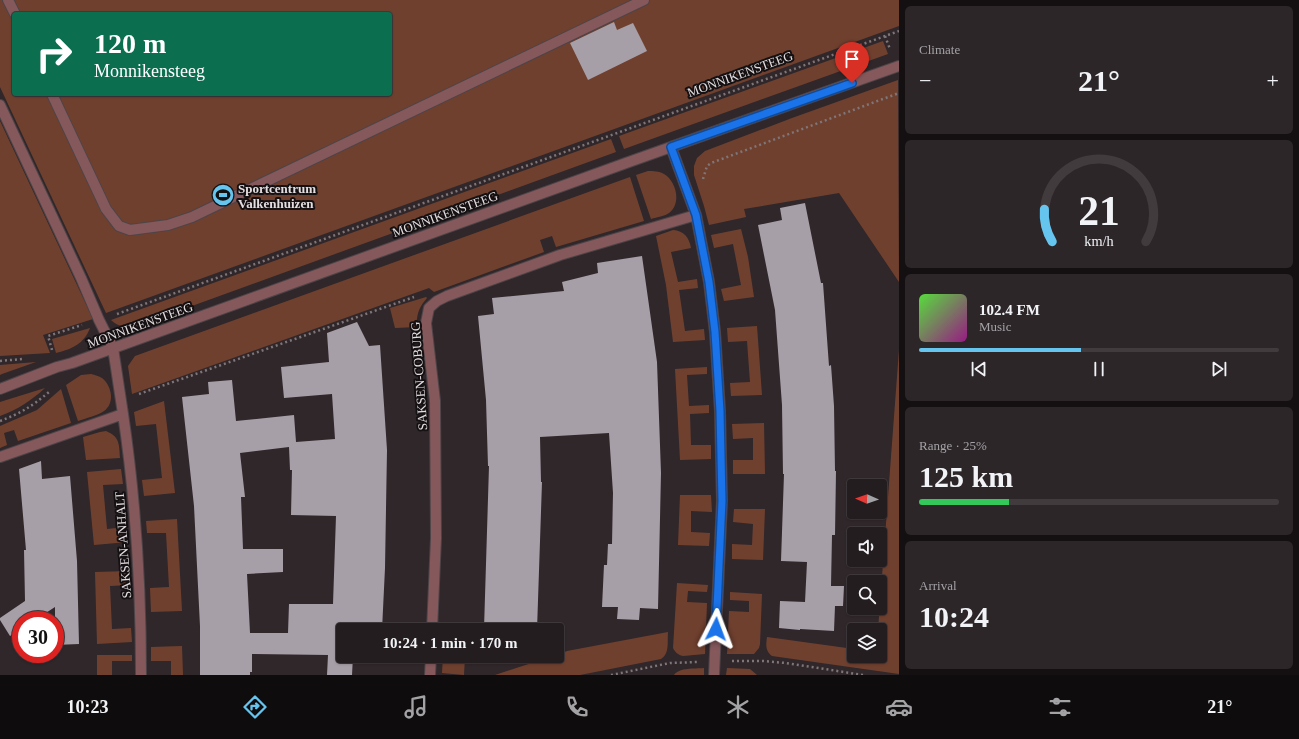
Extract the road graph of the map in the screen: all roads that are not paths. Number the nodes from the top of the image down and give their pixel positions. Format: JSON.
{"nodes":[{"id":1,"x":8,"y":0,"type":"edge"},
{"id":2,"x":644,"y":0,"type":"edge"},
{"id":3,"x":14,"y":12,"type":"edge"},
{"id":4,"x":899,"y":66,"type":"edge"},
{"id":5,"x":53,"y":96,"type":"edge"},
{"id":6,"x":0,"y":105,"type":"edge"},
{"id":7,"x":671,"y":147,"type":"junction"},
{"id":8,"x":696,"y":215,"type":"junction"},
{"id":9,"x":113,"y":348,"type":"junction"},
{"id":10,"x":0,"y":389,"type":"edge"},
{"id":11,"x":123,"y":414,"type":"junction"},
{"id":12,"x":0,"y":457,"type":"edge"},
{"id":13,"x":432,"y":623,"type":"edge"},
{"id":14,"x":431,"y":663,"type":"edge"},
{"id":15,"x":141,"y":675,"type":"edge"},
{"id":16,"x":430,"y":675,"type":"edge"},
{"id":17,"x":714,"y":675,"type":"edge"}],
"edges":[{"from":1,"to":3,"type":"street"},
{"from":2,"to":5,"type":"street"},
{"from":4,"to":7,"type":"street","name":"MONNIKENSTEEG"},
{"from":6,"to":9,"type":"street","name":"SAKSEN-ANHALT"},
{"from":7,"to":8,"type":"street"},
{"from":7,"to":9,"type":"street","name":"MONNIKENSTEEG"},
{"from":8,"to":13,"type":"street","name":"SAKSEN-COBURG"},
{"from":8,"to":17,"type":"street"},
{"from":9,"to":10,"type":"street","name":"MONNIKENSTEEG"},
{"from":9,"to":11,"type":"street","name":"SAKSEN-ANHALT"},
{"from":11,"to":12,"type":"street"},
{"from":11,"to":15,"type":"street","name":"SAKSEN-ANHALT"},
{"from":14,"to":16,"type":"street"}]}
